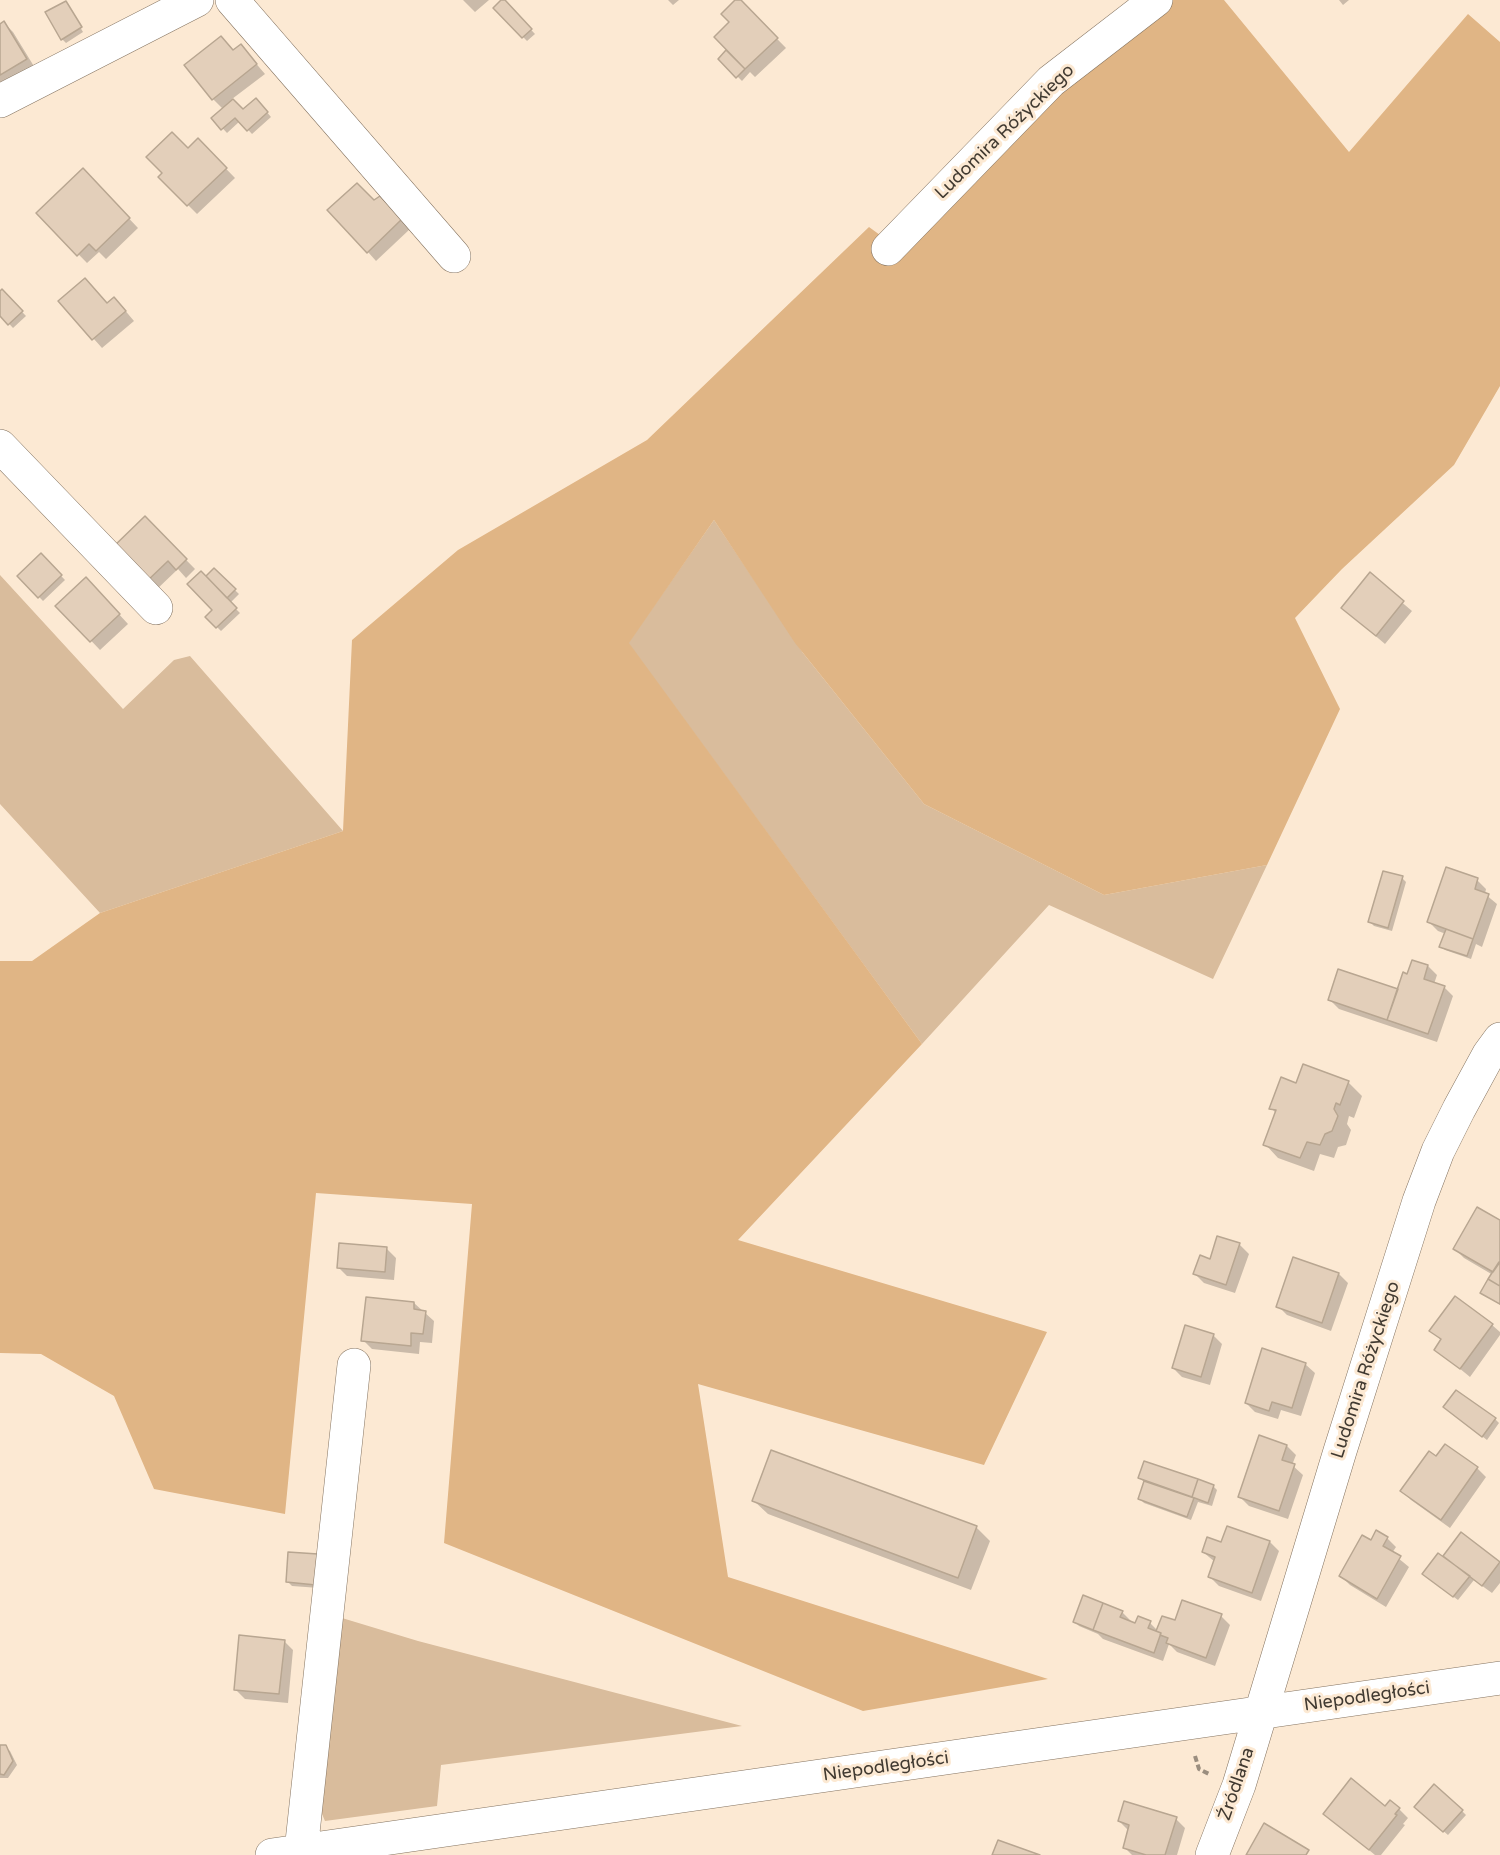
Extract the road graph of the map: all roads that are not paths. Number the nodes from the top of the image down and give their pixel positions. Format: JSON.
{"nodes":[{"id":1,"x":197,"y":0,"type":"edge"},
{"id":2,"x":232,"y":0,"type":"edge"},
{"id":3,"x":1156,"y":0,"type":"edge"},
{"id":4,"x":0,"y":101,"type":"edge"},
{"id":5,"x":888,"y":249,"type":"dead end"},
{"id":6,"x":454,"y":256,"type":"dead end"},
{"id":7,"x":0,"y":446,"type":"edge"},
{"id":8,"x":156,"y":608,"type":"dead end"},
{"id":9,"x":1500,"y":1039,"type":"edge"},
{"id":10,"x":354,"y":1365,"type":"dead end"},
{"id":11,"x":1500,"y":1678,"type":"edge"},
{"id":12,"x":1260,"y":1712,"type":"junction"},
{"id":13,"x":286,"y":1853,"type":"edge"},
{"id":14,"x":1212,"y":1855,"type":"edge"}],
"edges":[{"from":1,"to":4,"type":"street"},
{"from":2,"to":6,"type":"street"},
{"from":3,"to":5,"type":"street","name":"Ludomira Różyckiego"},
{"from":7,"to":8,"type":"street"},
{"from":9,"to":12,"type":"street","name":"Ludomira Różyckiego"},
{"from":10,"to":13,"type":"street"},
{"from":11,"to":12,"type":"street","name":"Niepodległości"},
{"from":12,"to":13,"type":"street","name":"Niepodległości"},
{"from":12,"to":14,"type":"street","name":"Źródlana"}]}
